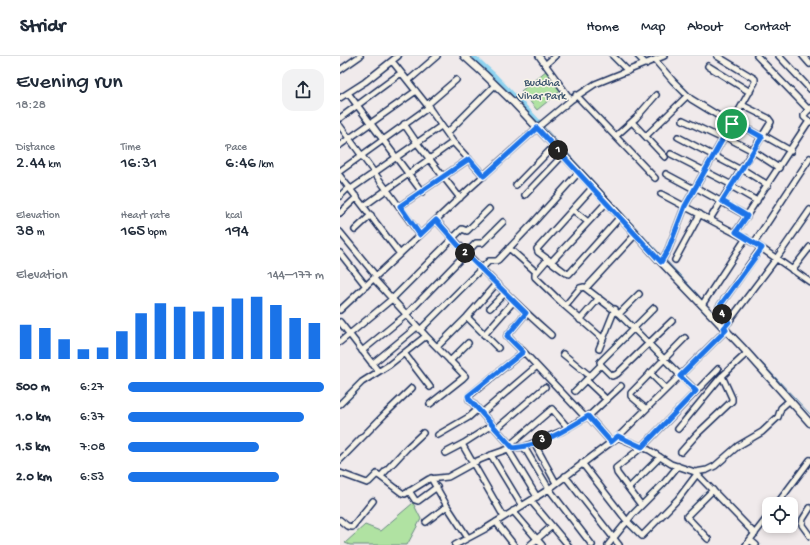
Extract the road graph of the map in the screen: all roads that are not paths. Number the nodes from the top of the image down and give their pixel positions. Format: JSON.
{"nodes":[{"id":1,"x":360,"y":56,"type":"edge"},
{"id":2,"x":398,"y":56,"type":"edge"},
{"id":3,"x":437,"y":56,"type":"edge"},
{"id":4,"x":464,"y":56,"type":"edge"},
{"id":5,"x":555,"y":56,"type":"edge"},
{"id":6,"x":613,"y":56,"type":"edge"},
{"id":7,"x":638,"y":56,"type":"edge"},
{"id":8,"x":664,"y":56,"type":"edge"},
{"id":9,"x":717,"y":56,"type":"edge"},
{"id":10,"x":757,"y":56,"type":"edge"},
{"id":11,"x":780,"y":56,"type":"edge"},
{"id":12,"x":803,"y":56,"type":"edge"},
{"id":13,"x":540,"y":57,"type":"edge"},
{"id":14,"x":656,"y":60,"type":"junction"},
{"id":15,"x":392,"y":61,"type":"junction"},
{"id":16,"x":646,"y":64,"type":"junction"},
{"id":17,"x":810,"y":64,"type":"edge"},
{"id":18,"x":545,"y":66,"type":"junction"},
{"id":19,"x":708,"y":66,"type":"dead end"},
{"id":20,"x":340,"y":70,"type":"edge"},
{"id":21,"x":628,"y":71,"type":"junction"},
{"id":22,"x":402,"y":73,"type":"junction"},
{"id":23,"x":456,"y":80,"type":"dead end"},
{"id":24,"x":408,"y":81,"type":"junction"},
{"id":25,"x":495,"y":85,"type":"junction"},
{"id":26,"x":810,"y":89,"type":"edge"},
{"id":27,"x":416,"y":91,"type":"junction"},
{"id":28,"x":750,"y":92,"type":"junction"},
{"id":29,"x":348,"y":93,"type":"junction"},
{"id":30,"x":576,"y":95,"type":"junction"},
{"id":31,"x":656,"y":95,"type":"dead end"},
{"id":32,"x":687,"y":96,"type":"junction"},
{"id":33,"x":340,"y":98,"type":"edge"},
{"id":34,"x":571,"y":100,"type":"junction"},
{"id":35,"x":742,"y":105,"type":"junction"},
{"id":36,"x":357,"y":106,"type":"junction"},
{"id":37,"x":428,"y":106,"type":"junction"},
{"id":38,"x":809,"y":109,"type":"edge"},
{"id":39,"x":340,"y":118,"type":"edge"},
{"id":40,"x":682,"y":120,"type":"dead end"},
{"id":41,"x":810,"y":121,"type":"edge"},
{"id":42,"x":632,"y":122,"type":"junction"},
{"id":43,"x":733,"y":122,"type":"junction"},
{"id":44,"x":370,"y":123,"type":"junction"},
{"id":45,"x":404,"y":124,"type":"junction"},
{"id":46,"x":340,"y":126,"type":"edge"},
{"id":47,"x":441,"y":126,"type":"junction"},
{"id":48,"x":537,"y":128,"type":"junction"},
{"id":49,"x":447,"y":133,"type":"junction"},
{"id":50,"x":616,"y":136,"type":"junction"},
{"id":51,"x":646,"y":136,"type":"junction"},
{"id":52,"x":763,"y":136,"type":"junction"},
{"id":53,"x":678,"y":137,"type":"dead end"},
{"id":54,"x":349,"y":138,"type":"junction"},
{"id":55,"x":723,"y":138,"type":"junction"},
{"id":56,"x":383,"y":140,"type":"junction"},
{"id":57,"x":453,"y":142,"type":"junction"},
{"id":58,"x":417,"y":143,"type":"junction"},
{"id":59,"x":340,"y":145,"type":"edge"},
{"id":60,"x":554,"y":146,"type":"junction"},
{"id":61,"x":753,"y":151,"type":"junction"},
{"id":62,"x":791,"y":151,"type":"junction"},
{"id":63,"x":670,"y":154,"type":"dead end"},
{"id":64,"x":563,"y":155,"type":"junction"},
{"id":65,"x":713,"y":155,"type":"junction"},
{"id":66,"x":362,"y":156,"type":"junction"},
{"id":67,"x":396,"y":157,"type":"junction"},
{"id":68,"x":665,"y":157,"type":"dead end"},
{"id":69,"x":810,"y":158,"type":"edge"},
{"id":70,"x":469,"y":159,"type":"junction"},
{"id":71,"x":430,"y":160,"type":"junction"},
{"id":72,"x":779,"y":168,"type":"junction"},
{"id":73,"x":704,"y":170,"type":"junction"},
{"id":74,"x":742,"y":170,"type":"junction"},
{"id":75,"x":340,"y":171,"type":"edge"},
{"id":76,"x":579,"y":172,"type":"junction"},
{"id":77,"x":375,"y":173,"type":"junction"},
{"id":78,"x":409,"y":174,"type":"junction"},
{"id":79,"x":666,"y":174,"type":"dead end"},
{"id":80,"x":340,"y":176,"type":"edge"},
{"id":81,"x":484,"y":176,"type":"junction"},
{"id":82,"x":443,"y":177,"type":"junction"},
{"id":83,"x":655,"y":178,"type":"dead end"},
{"id":84,"x":516,"y":185,"type":"dead end"},
{"id":85,"x":768,"y":185,"type":"junction"},
{"id":86,"x":731,"y":186,"type":"junction"},
{"id":87,"x":593,"y":187,"type":"junction"},
{"id":88,"x":350,"y":188,"type":"junction"},
{"id":89,"x":694,"y":188,"type":"junction"},
{"id":90,"x":388,"y":190,"type":"junction"},
{"id":91,"x":422,"y":192,"type":"junction"},
{"id":92,"x":661,"y":194,"type":"dead end"},
{"id":93,"x":524,"y":195,"type":"dead end"},
{"id":94,"x":340,"y":196,"type":"edge"},
{"id":95,"x":357,"y":197,"type":"junction"},
{"id":96,"x":460,"y":198,"type":"junction"},
{"id":97,"x":722,"y":201,"type":"junction"},
{"id":98,"x":757,"y":201,"type":"junction"},
{"id":99,"x":607,"y":202,"type":"junction"},
{"id":100,"x":364,"y":206,"type":"junction"},
{"id":101,"x":400,"y":206,"type":"junction"},
{"id":102,"x":685,"y":206,"type":"junction"},
{"id":103,"x":489,"y":209,"type":"dead end"},
{"id":104,"x":572,"y":210,"type":"junction"},
{"id":105,"x":810,"y":210,"type":"edge"},
{"id":106,"x":340,"y":213,"type":"edge"},
{"id":107,"x":700,"y":214,"type":"junction"},
{"id":108,"x":371,"y":215,"type":"junction"},
{"id":109,"x":747,"y":216,"type":"junction"},
{"id":110,"x":620,"y":217,"type":"junction"},
{"id":111,"x":710,"y":219,"type":"junction"},
{"id":112,"x":436,"y":220,"type":"junction"},
{"id":113,"x":503,"y":222,"type":"dead end"},
{"id":114,"x":588,"y":222,"type":"junction"},
{"id":115,"x":356,"y":230,"type":"dead end"},
{"id":116,"x":340,"y":232,"type":"edge"},
{"id":117,"x":736,"y":232,"type":"junction"},
{"id":118,"x":636,"y":234,"type":"junction"},
{"id":119,"x":420,"y":235,"type":"junction"},
{"id":120,"x":452,"y":238,"type":"junction"},
{"id":121,"x":746,"y":238,"type":"junction"},
{"id":122,"x":754,"y":243,"type":"junction"},
{"id":123,"x":810,"y":247,"type":"edge"},
{"id":124,"x":509,"y":248,"type":"junction"},
{"id":125,"x":762,"y":248,"type":"junction"},
{"id":126,"x":340,"y":253,"type":"edge"},
{"id":127,"x":400,"y":254,"type":"junction"},
{"id":128,"x":466,"y":254,"type":"junction"},
{"id":129,"x":663,"y":259,"type":"junction"},
{"id":130,"x":776,"y":259,"type":"junction"},
{"id":131,"x":675,"y":260,"type":"dead end"},
{"id":132,"x":550,"y":261,"type":"junction"},
{"id":133,"x":481,"y":270,"type":"junction"},
{"id":134,"x":792,"y":270,"type":"junction"},
{"id":135,"x":536,"y":272,"type":"junction"},
{"id":136,"x":375,"y":278,"type":"junction"},
{"id":137,"x":810,"y":282,"type":"edge"},
{"id":138,"x":496,"y":284,"type":"junction"},
{"id":139,"x":366,"y":286,"type":"junction"},
{"id":140,"x":586,"y":288,"type":"junction"},
{"id":141,"x":505,"y":293,"type":"junction"},
{"id":142,"x":639,"y":294,"type":"dead end"},
{"id":143,"x":599,"y":298,"type":"junction"},
{"id":144,"x":392,"y":299,"type":"junction"},
{"id":145,"x":514,"y":301,"type":"junction"},
{"id":146,"x":704,"y":303,"type":"junction"},
{"id":147,"x":565,"y":306,"type":"junction"},
{"id":148,"x":490,"y":308,"type":"dead end"},
{"id":149,"x":654,"y":308,"type":"dead end"},
{"id":150,"x":340,"y":310,"type":"edge"},
{"id":151,"x":614,"y":310,"type":"junction"},
{"id":152,"x":526,"y":313,"type":"junction"},
{"id":153,"x":619,"y":314,"type":"junction"},
{"id":154,"x":406,"y":315,"type":"junction"},
{"id":155,"x":467,"y":317,"type":"junction"},
{"id":156,"x":580,"y":320,"type":"junction"},
{"id":157,"x":672,"y":321,"type":"dead end"},
{"id":158,"x":340,"y":322,"type":"edge"},
{"id":159,"x":727,"y":326,"type":"junction"},
{"id":160,"x":418,"y":328,"type":"junction"},
{"id":161,"x":634,"y":328,"type":"junction"},
{"id":162,"x":349,"y":334,"type":"junction"},
{"id":163,"x":484,"y":335,"type":"junction"},
{"id":164,"x":551,"y":335,"type":"dead end"},
{"id":165,"x":426,"y":336,"type":"junction"},
{"id":166,"x":685,"y":338,"type":"dead end"},
{"id":167,"x":603,"y":339,"type":"junction"},
{"id":168,"x":340,"y":342,"type":"edge"},
{"id":169,"x":468,"y":343,"type":"dead end"},
{"id":170,"x":648,"y":344,"type":"junction"},
{"id":171,"x":437,"y":347,"type":"junction"},
{"id":172,"x":498,"y":348,"type":"dead end"},
{"id":173,"x":599,"y":349,"type":"dead end"},
{"id":174,"x":522,"y":350,"type":"junction"},
{"id":175,"x":362,"y":351,"type":"junction"},
{"id":176,"x":404,"y":353,"type":"junction"},
{"id":177,"x":748,"y":353,"type":"junction"},
{"id":178,"x":563,"y":354,"type":"dead end"},
{"id":179,"x":663,"y":359,"type":"junction"},
{"id":180,"x":450,"y":361,"type":"junction"},
{"id":181,"x":372,"y":364,"type":"junction"},
{"id":182,"x":601,"y":365,"type":"junction"},
{"id":183,"x":537,"y":366,"type":"junction"},
{"id":184,"x":718,"y":369,"type":"dead end"},
{"id":185,"x":378,"y":371,"type":"junction"},
{"id":186,"x":650,"y":373,"type":"junction"},
{"id":187,"x":680,"y":376,"type":"junction"},
{"id":188,"x":722,"y":376,"type":"junction"},
{"id":189,"x":588,"y":378,"type":"junction"},
{"id":190,"x":620,"y":386,"type":"dead end"},
{"id":191,"x":430,"y":387,"type":"dead end"},
{"id":192,"x":545,"y":387,"type":"dead end"},
{"id":193,"x":412,"y":388,"type":"dead end"},
{"id":194,"x":666,"y":389,"type":"junction"},
{"id":195,"x":575,"y":391,"type":"dead end"},
{"id":196,"x":696,"y":391,"type":"junction"},
{"id":197,"x":606,"y":400,"type":"junction"},
{"id":198,"x":790,"y":400,"type":"junction"},
{"id":199,"x":340,"y":404,"type":"edge"},
{"id":200,"x":430,"y":404,"type":"dead end"},
{"id":201,"x":646,"y":410,"type":"junction"},
{"id":202,"x":480,"y":411,"type":"junction"},
{"id":203,"x":587,"y":416,"type":"junction"},
{"id":204,"x":810,"y":423,"type":"edge"},
{"id":205,"x":494,"y":427,"type":"junction"},
{"id":206,"x":568,"y":428,"type":"junction"},
{"id":207,"x":678,"y":428,"type":"dead end"},
{"id":208,"x":423,"y":433,"type":"dead end"},
{"id":209,"x":438,"y":435,"type":"dead end"},
{"id":210,"x":618,"y":436,"type":"junction"},
{"id":211,"x":611,"y":442,"type":"junction"},
{"id":212,"x":534,"y":443,"type":"junction"},
{"id":213,"x":462,"y":444,"type":"junction"},
{"id":214,"x":510,"y":447,"type":"junction"},
{"id":215,"x":524,"y":447,"type":"junction"},
{"id":216,"x":642,"y":447,"type":"junction"},
{"id":217,"x":681,"y":452,"type":"dead end"},
{"id":218,"x":445,"y":453,"type":"dead end"},
{"id":219,"x":491,"y":455,"type":"junction"},
{"id":220,"x":660,"y":457,"type":"junction"},
{"id":221,"x":340,"y":460,"type":"edge"},
{"id":222,"x":810,"y":460,"type":"edge"},
{"id":223,"x":472,"y":463,"type":"junction"},
{"id":224,"x":582,"y":463,"type":"junction"},
{"id":225,"x":678,"y":466,"type":"junction"},
{"id":226,"x":340,"y":473,"type":"edge"},
{"id":227,"x":696,"y":473,"type":"junction"},
{"id":228,"x":381,"y":476,"type":"junction"},
{"id":229,"x":565,"y":476,"type":"junction"},
{"id":230,"x":431,"y":478,"type":"junction"},
{"id":231,"x":556,"y":483,"type":"junction"},
{"id":232,"x":437,"y":487,"type":"junction"},
{"id":233,"x":628,"y":488,"type":"junction"},
{"id":234,"x":549,"y":489,"type":"junction"},
{"id":235,"x":713,"y":490,"type":"junction"},
{"id":236,"x":410,"y":491,"type":"junction"},
{"id":237,"x":537,"y":497,"type":"junction"},
{"id":238,"x":782,"y":497,"type":"edge"},
{"id":239,"x":373,"y":501,"type":"dead end"},
{"id":240,"x":531,"y":501,"type":"junction"},
{"id":241,"x":642,"y":505,"type":"junction"},
{"id":242,"x":447,"y":506,"type":"junction"},
{"id":243,"x":522,"y":506,"type":"junction"},
{"id":244,"x":810,"y":508,"type":"edge"},
{"id":245,"x":513,"y":511,"type":"junction"},
{"id":246,"x":504,"y":517,"type":"junction"},
{"id":247,"x":627,"y":521,"type":"junction"},
{"id":248,"x":341,"y":522,"type":"edge"},
{"id":249,"x":426,"y":522,"type":"dead end"},
{"id":250,"x":496,"y":522,"type":"junction"},
{"id":251,"x":762,"y":524,"type":"edge"},
{"id":252,"x":552,"y":526,"type":"junction"},
{"id":253,"x":755,"y":534,"type":"junction"},
{"id":254,"x":810,"y":536,"type":"edge"},
{"id":255,"x":468,"y":538,"type":"junction"},
{"id":256,"x":537,"y":539,"type":"junction"},
{"id":257,"x":613,"y":539,"type":"junction"},
{"id":258,"x":708,"y":539,"type":"dead end"},
{"id":259,"x":750,"y":540,"type":"junction"},
{"id":260,"x":455,"y":545,"type":"edge"},
{"id":261,"x":514,"y":545,"type":"edge"},
{"id":262,"x":530,"y":545,"type":"edge"},
{"id":263,"x":542,"y":545,"type":"edge"},
{"id":264,"x":568,"y":545,"type":"edge"},
{"id":265,"x":592,"y":545,"type":"edge"},
{"id":266,"x":608,"y":545,"type":"edge"},
{"id":267,"x":619,"y":545,"type":"edge"},
{"id":268,"x":746,"y":545,"type":"edge"},
{"id":269,"x":756,"y":545,"type":"edge"}],
"edges":[{"from":1,"to":20,"type":"street"},
{"from":2,"to":15,"type":"street"},
{"from":3,"to":24,"type":"street"},
{"from":4,"to":25,"type":"main road"},
{"from":5,"to":18,"type":"street"},
{"from":6,"to":21,"type":"street"},
{"from":7,"to":16,"type":"street"},
{"from":8,"to":14,"type":"street"},
{"from":9,"to":28,"type":"street"},
{"from":10,"to":38,"type":"street"},
{"from":11,"to":26,"type":"street"},
{"from":12,"to":17,"type":"street"},
{"from":13,"to":18,"type":"street"},
{"from":14,"to":16,"type":"street"},
{"from":14,"to":32,"type":"street"},
{"from":15,"to":22,"type":"street"},
{"from":15,"to":29,"type":"street"},
{"from":16,"to":21,"type":"street"},
{"from":18,"to":34,"type":"street"},
{"from":19,"to":28,"type":"street"},
{"from":21,"to":30,"type":"street"},
{"from":22,"to":24,"type":"street"},
{"from":22,"to":36,"type":"street"},
{"from":23,"to":37,"type":"street"},
{"from":24,"to":27,"type":"street"},
{"from":25,"to":48,"type":"main road"},
{"from":25,"to":49,"type":"street"},
{"from":27,"to":37,"type":"street"},
{"from":27,"to":44,"type":"street"},
{"from":28,"to":35,"type":"street"},
{"from":29,"to":33,"type":"street"},
{"from":29,"to":36,"type":"street"},
{"from":30,"to":34,"type":"street"},
{"from":30,"to":50,"type":"street"},
{"from":31,"to":42,"type":"street"},
{"from":32,"to":43,"type":"street"},
{"from":32,"to":51,"type":"street"},
{"from":34,"to":48,"type":"street"},
{"from":35,"to":43,"type":"street"},
{"from":35,"to":52,"type":"street"},
{"from":36,"to":39,"type":"street"},
{"from":36,"to":44,"type":"street"},
{"from":37,"to":45,"type":"street"},
{"from":37,"to":47,"type":"street"},
{"from":38,"to":41,"type":"street"},
{"from":40,"to":55,"type":"street"},
{"from":41,"to":62,"type":"street"},
{"from":42,"to":50,"type":"street"},
{"from":42,"to":51,"type":"street"},
{"from":43,"to":52,"type":"street"},
{"from":43,"to":55,"type":"street"},
{"from":44,"to":54,"type":"street"},
{"from":44,"to":56,"type":"street"},
{"from":45,"to":56,"type":"street"},
{"from":45,"to":58,"type":"street"},
{"from":46,"to":54,"type":"street"},
{"from":47,"to":49,"type":"street"},
{"from":47,"to":58,"type":"street"},
{"from":48,"to":60,"type":"main road"},
{"from":48,"to":81,"type":"street"},
{"from":49,"to":57,"type":"street"},
{"from":50,"to":83,"type":"street"},
{"from":51,"to":68,"type":"street"},
{"from":52,"to":61,"type":"street"},
{"from":52,"to":62,"type":"street"},
{"from":53,"to":65,"type":"street"},
{"from":54,"to":59,"type":"street"},
{"from":54,"to":66,"type":"street"},
{"from":55,"to":61,"type":"street"},
{"from":55,"to":65,"type":"street"},
{"from":56,"to":66,"type":"street"},
{"from":56,"to":67,"type":"street"},
{"from":57,"to":70,"type":"street"},
{"from":57,"to":71,"type":"street"},
{"from":58,"to":67,"type":"street"},
{"from":58,"to":71,"type":"street"},
{"from":60,"to":64,"type":"main road"},
{"from":60,"to":84,"type":"street"},
{"from":61,"to":72,"type":"street"},
{"from":61,"to":74,"type":"street"},
{"from":62,"to":72,"type":"street"},
{"from":63,"to":73,"type":"street"},
{"from":64,"to":76,"type":"main road"},
{"from":64,"to":93,"type":"street"},
{"from":65,"to":73,"type":"street"},
{"from":65,"to":74,"type":"street"},
{"from":66,"to":75,"type":"street"},
{"from":66,"to":77,"type":"street"},
{"from":67,"to":77,"type":"street"},
{"from":67,"to":78,"type":"street"},
{"from":69,"to":122,"type":"street"},
{"from":70,"to":81,"type":"street"},
{"from":70,"to":82,"type":"street"},
{"from":71,"to":78,"type":"street"},
{"from":71,"to":82,"type":"street"},
{"from":72,"to":85,"type":"street"},
{"from":73,"to":86,"type":"street"},
{"from":73,"to":89,"type":"street"},
{"from":74,"to":85,"type":"street"},
{"from":74,"to":86,"type":"street"},
{"from":76,"to":87,"type":"main road"},
{"from":76,"to":124,"type":"street"},
{"from":77,"to":88,"type":"street"},
{"from":77,"to":90,"type":"street"},
{"from":78,"to":90,"type":"street"},
{"from":78,"to":91,"type":"street"},
{"from":79,"to":89,"type":"street"},
{"from":80,"to":88,"type":"street"},
{"from":81,"to":96,"type":"street"},
{"from":82,"to":91,"type":"street"},
{"from":82,"to":96,"type":"street"},
{"from":85,"to":98,"type":"street"},
{"from":86,"to":97,"type":"street"},
{"from":86,"to":98,"type":"street"},
{"from":87,"to":99,"type":"main road"},
{"from":87,"to":104,"type":"street"},
{"from":88,"to":94,"type":"street"},
{"from":88,"to":95,"type":"street"},
{"from":89,"to":97,"type":"street"},
{"from":89,"to":102,"type":"street"},
{"from":90,"to":100,"type":"street"},
{"from":90,"to":101,"type":"street"},
{"from":91,"to":101,"type":"street"},
{"from":92,"to":102,"type":"street"},
{"from":95,"to":100,"type":"street"},
{"from":95,"to":106,"type":"street"},
{"from":96,"to":112,"type":"street"},
{"from":97,"to":109,"type":"street"},
{"from":97,"to":111,"type":"street"},
{"from":98,"to":109,"type":"street"},
{"from":99,"to":110,"type":"main road"},
{"from":99,"to":114,"type":"street"},
{"from":100,"to":108,"type":"street"},
{"from":101,"to":119,"type":"street"},
{"from":102,"to":107,"type":"street"},
{"from":102,"to":129,"type":"street"},
{"from":103,"to":120,"type":"street"},
{"from":104,"to":114,"type":"street"},
{"from":104,"to":132,"type":"street"},
{"from":105,"to":130,"type":"street"},
{"from":107,"to":111,"type":"street"},
{"from":107,"to":131,"type":"street"},
{"from":108,"to":115,"type":"street"},
{"from":108,"to":127,"type":"street"},
{"from":109,"to":117,"type":"street"},
{"from":110,"to":118,"type":"main road"},
{"from":110,"to":132,"type":"street"},
{"from":111,"to":117,"type":"street"},
{"from":112,"to":119,"type":"street"},
{"from":112,"to":120,"type":"street"},
{"from":113,"to":128,"type":"street"},
{"from":114,"to":132,"type":"street"},
{"from":116,"to":136,"type":"street"},
{"from":117,"to":121,"type":"street"},
{"from":118,"to":129,"type":"main road"},
{"from":118,"to":140,"type":"street"},
{"from":119,"to":127,"type":"street"},
{"from":120,"to":128,"type":"street"},
{"from":120,"to":144,"type":"street"},
{"from":121,"to":122,"type":"street"},
{"from":121,"to":146,"type":"street"},
{"from":122,"to":125,"type":"street"},
{"from":123,"to":134,"type":"street"},
{"from":124,"to":133,"type":"street"},
{"from":124,"to":135,"type":"street"},
{"from":125,"to":130,"type":"street"},
{"from":125,"to":159,"type":"street"},
{"from":126,"to":139,"type":"street"},
{"from":127,"to":136,"type":"street"},
{"from":128,"to":133,"type":"street"},
{"from":128,"to":154,"type":"street"},
{"from":129,"to":146,"type":"main road"},
{"from":130,"to":134,"type":"street"},
{"from":130,"to":159,"type":"street"},
{"from":132,"to":135,"type":"street"},
{"from":133,"to":138,"type":"street"},
{"from":133,"to":160,"type":"street"},
{"from":134,"to":137,"type":"street"},
{"from":135,"to":147,"type":"street"},
{"from":136,"to":139,"type":"street"},
{"from":136,"to":144,"type":"street"},
{"from":138,"to":141,"type":"street"},
{"from":138,"to":155,"type":"street"},
{"from":139,"to":150,"type":"street"},
{"from":140,"to":143,"type":"street"},
{"from":140,"to":147,"type":"street"},
{"from":141,"to":145,"type":"street"},
{"from":141,"to":148,"type":"street"},
{"from":142,"to":153,"type":"street"},
{"from":143,"to":151,"type":"street"},
{"from":143,"to":156,"type":"street"},
{"from":144,"to":154,"type":"street"},
{"from":144,"to":162,"type":"street"},
{"from":145,"to":152,"type":"street"},
{"from":145,"to":163,"type":"street"},
{"from":146,"to":159,"type":"main road"},
{"from":147,"to":156,"type":"street"},
{"from":149,"to":161,"type":"street"},
{"from":151,"to":153,"type":"street"},
{"from":151,"to":167,"type":"street"},
{"from":152,"to":164,"type":"street"},
{"from":152,"to":174,"type":"street"},
{"from":153,"to":161,"type":"street"},
{"from":154,"to":160,"type":"street"},
{"from":154,"to":175,"type":"street"},
{"from":155,"to":163,"type":"street"},
{"from":155,"to":171,"type":"street"},
{"from":156,"to":167,"type":"street"},
{"from":157,"to":170,"type":"street"},
{"from":158,"to":162,"type":"street"},
{"from":159,"to":177,"type":"main road"},
{"from":159,"to":187,"type":"street"},
{"from":160,"to":165,"type":"street"},
{"from":160,"to":181,"type":"street"},
{"from":161,"to":170,"type":"street"},
{"from":161,"to":182,"type":"street"},
{"from":162,"to":168,"type":"street"},
{"from":162,"to":175,"type":"street"},
{"from":163,"to":172,"type":"street"},
{"from":165,"to":171,"type":"street"},
{"from":165,"to":176,"type":"street"},
{"from":166,"to":179,"type":"street"},
{"from":167,"to":173,"type":"street"},
{"from":169,"to":180,"type":"street"},
{"from":170,"to":179,"type":"street"},
{"from":170,"to":182,"type":"street"},
{"from":171,"to":180,"type":"street"},
{"from":174,"to":183,"type":"street"},
{"from":174,"to":202,"type":"street"},
{"from":175,"to":181,"type":"street"},
{"from":176,"to":185,"type":"street"},
{"from":176,"to":191,"type":"street"},
{"from":177,"to":188,"type":"street"},
{"from":177,"to":198,"type":"main road"},
{"from":178,"to":189,"type":"street"},
{"from":179,"to":186,"type":"street"},
{"from":179,"to":187,"type":"street"},
{"from":180,"to":200,"type":"street"},
{"from":181,"to":185,"type":"street"},
{"from":182,"to":189,"type":"street"},
{"from":183,"to":202,"type":"street"},
{"from":183,"to":203,"type":"street"},
{"from":184,"to":196,"type":"street"},
{"from":185,"to":199,"type":"street"},
{"from":186,"to":194,"type":"street"},
{"from":186,"to":201,"type":"street"},
{"from":187,"to":194,"type":"street"},
{"from":187,"to":196,"type":"street"},
{"from":188,"to":207,"type":"street"},
{"from":188,"to":217,"type":"street"},
{"from":189,"to":195,"type":"street"},
{"from":189,"to":197,"type":"street"},
{"from":190,"to":197,"type":"street"},
{"from":192,"to":205,"type":"street"},
{"from":193,"to":221,"type":"street"},
{"from":194,"to":201,"type":"street"},
{"from":196,"to":216,"type":"street"},
{"from":197,"to":203,"type":"street"},
{"from":198,"to":204,"type":"main road"},
{"from":198,"to":227,"type":"street"},
{"from":201,"to":210,"type":"street"},
{"from":202,"to":205,"type":"street"},
{"from":202,"to":209,"type":"street"},
{"from":203,"to":206,"type":"street"},
{"from":203,"to":211,"type":"street"},
{"from":205,"to":213,"type":"street"},
{"from":205,"to":214,"type":"street"},
{"from":206,"to":212,"type":"street"},
{"from":206,"to":214,"type":"street"},
{"from":208,"to":228,"type":"street"},
{"from":210,"to":211,"type":"street"},
{"from":210,"to":216,"type":"street"},
{"from":211,"to":224,"type":"street"},
{"from":212,"to":215,"type":"street"},
{"from":212,"to":231,"type":"street"},
{"from":213,"to":218,"type":"street"},
{"from":213,"to":223,"type":"street"},
{"from":214,"to":215,"type":"street"},
{"from":214,"to":219,"type":"street"},
{"from":214,"to":237,"type":"street"},
{"from":215,"to":234,"type":"street"},
{"from":216,"to":220,"type":"street"},
{"from":216,"to":233,"type":"street"},
{"from":219,"to":223,"type":"street"},
{"from":219,"to":243,"type":"street"},
{"from":220,"to":225,"type":"street"},
{"from":220,"to":233,"type":"street"},
{"from":222,"to":238,"type":"street"},
{"from":223,"to":230,"type":"street"},
{"from":223,"to":246,"type":"street"},
{"from":224,"to":229,"type":"street"},
{"from":224,"to":247,"type":"street"},
{"from":225,"to":227,"type":"street"},
{"from":225,"to":241,"type":"street"},
{"from":226,"to":228,"type":"street"},
{"from":227,"to":235,"type":"street"},
{"from":227,"to":247,"type":"street"},
{"from":228,"to":236,"type":"street"},
{"from":229,"to":231,"type":"street"},
{"from":229,"to":257,"type":"street"},
{"from":230,"to":232,"type":"street"},
{"from":230,"to":236,"type":"street"},
{"from":231,"to":234,"type":"street"},
{"from":232,"to":236,"type":"street"},
{"from":232,"to":242,"type":"street"},
{"from":233,"to":241,"type":"street"},
{"from":234,"to":237,"type":"street"},
{"from":234,"to":265,"type":"street"},
{"from":235,"to":253,"type":"street"},
{"from":235,"to":258,"type":"street"},
{"from":237,"to":240,"type":"street"},
{"from":239,"to":248,"type":"street"},
{"from":240,"to":243,"type":"street"},
{"from":240,"to":252,"type":"street"},
{"from":241,"to":247,"type":"street"},
{"from":242,"to":249,"type":"street"},
{"from":242,"to":255,"type":"street"},
{"from":243,"to":245,"type":"street"},
{"from":244,"to":254,"type":"street"},
{"from":245,"to":246,"type":"street"},
{"from":245,"to":256,"type":"street"},
{"from":246,"to":250,"type":"street"},
{"from":247,"to":257,"type":"street"},
{"from":250,"to":255,"type":"street"},
{"from":250,"to":261,"type":"street"},
{"from":251,"to":253,"type":"street"},
{"from":252,"to":256,"type":"street"},
{"from":252,"to":264,"type":"street"},
{"from":253,"to":259,"type":"street"},
{"from":255,"to":260,"type":"street"},
{"from":256,"to":262,"type":"street"},
{"from":256,"to":263,"type":"street"},
{"from":257,"to":266,"type":"street"},
{"from":257,"to":267,"type":"street"},
{"from":259,"to":268,"type":"street"},
{"from":259,"to":269,"type":"street"}]}
